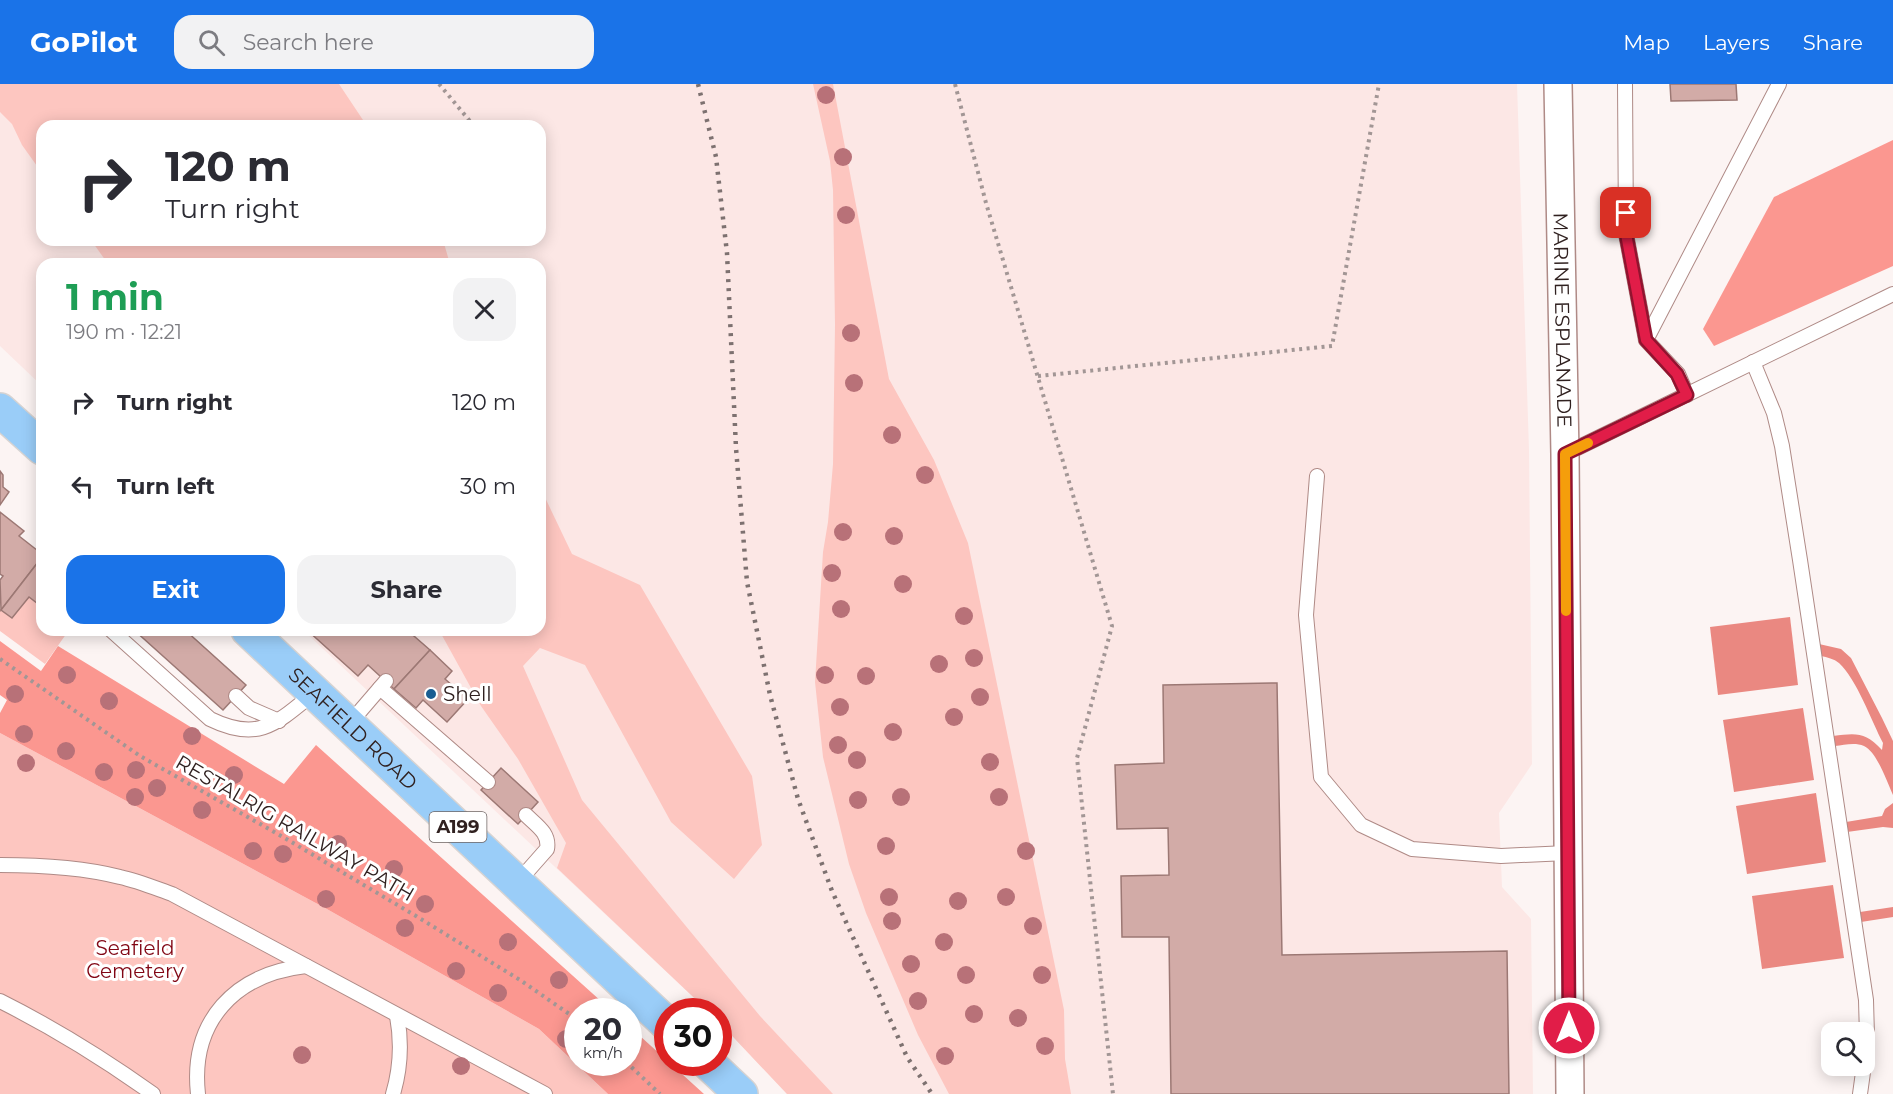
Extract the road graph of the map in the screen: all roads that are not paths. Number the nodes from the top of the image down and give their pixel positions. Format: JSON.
{"nodes":[{"id":1,"x":1558,"y":84,"type":"edge"},
{"id":2,"x":1625,"y":84,"type":"edge"},
{"id":3,"x":1779,"y":84,"type":"edge"},
{"id":4,"x":1893,"y":294,"type":"edge"},
{"id":5,"x":1646,"y":340,"type":"junction"},
{"id":6,"x":1753,"y":362,"type":"junction"},
{"id":7,"x":1687,"y":395,"type":"junction"},
{"id":8,"x":0,"y":410,"type":"edge"},
{"id":9,"x":36,"y":443,"type":"edge"},
{"id":10,"x":1565,"y":454,"type":"junction"},
{"id":11,"x":1317,"y":477,"type":"dead end"},
{"id":12,"x":118,"y":636,"type":"edge"},
{"id":13,"x":254,"y":636,"type":"edge"},
{"id":14,"x":315,"y":692,"type":"junction"},
{"id":15,"x":236,"y":696,"type":"dead end"},
{"id":16,"x":279,"y":721,"type":"junction"},
{"id":17,"x":349,"y":724,"type":"junction"},
{"id":18,"x":488,"y":782,"type":"dead end"},
{"id":19,"x":526,"y":815,"type":"dead end"},
{"id":20,"x":1567,"y":853,"type":"junction"},
{"id":21,"x":0,"y":865,"type":"edge"},
{"id":22,"x":517,"y":883,"type":"junction"},
{"id":23,"x":306,"y":966,"type":"junction"},
{"id":24,"x":0,"y":1001,"type":"edge"},
{"id":25,"x":654,"y":1012,"type":"edge"},
{"id":26,"x":397,"y":1016,"type":"junction"},
{"id":27,"x":1867,"y":1022,"type":"edge"},
{"id":28,"x":722,"y":1076,"type":"edge"},
{"id":29,"x":1862,"y":1076,"type":"edge"},
{"id":30,"x":153,"y":1094,"type":"edge"},
{"id":31,"x":198,"y":1094,"type":"edge"},
{"id":32,"x":393,"y":1094,"type":"edge"},
{"id":33,"x":545,"y":1094,"type":"edge"},
{"id":34,"x":741,"y":1094,"type":"edge"},
{"id":35,"x":1570,"y":1094,"type":"edge"},
{"id":36,"x":1860,"y":1094,"type":"edge"}],
"edges":[{"from":1,"to":10,"type":"street","name":"MARINE ESPLANADE"},
{"from":2,"to":5,"type":"lane"},
{"from":3,"to":5,"type":"lane"},
{"from":4,"to":6,"type":"lane"},
{"from":5,"to":7,"type":"lane"},
{"from":6,"to":7,"type":"lane"},
{"from":6,"to":27,"type":"lane"},
{"from":7,"to":10,"type":"lane"},
{"from":8,"to":9,"type":"main road"},
{"from":10,"to":20,"type":"street","name":"MARINE ESPLANADE"},
{"from":11,"to":20,"type":"lane"},
{"from":12,"to":16,"type":"lane"},
{"from":13,"to":14,"type":"main road","name":"SEAFIELD ROAD","number":"A199"},
{"from":14,"to":16,"type":"lane"},
{"from":14,"to":17,"type":"main road","name":"SEAFIELD ROAD","number":"A199"},
{"from":15,"to":16,"type":"lane"},
{"from":17,"to":18,"type":"lane"},
{"from":17,"to":22,"type":"main road","name":"SEAFIELD ROAD","number":"A199"},
{"from":19,"to":22,"type":"lane"},
{"from":20,"to":35,"type":"street","name":"MARINE ESPLANADE"},
{"from":21,"to":23,"type":"lane"},
{"from":22,"to":25,"type":"main road","name":"SEAFIELD ROAD","number":"A199"},
{"from":23,"to":26,"type":"lane"},
{"from":23,"to":31,"type":"lane"},
{"from":24,"to":30,"type":"lane"},
{"from":26,"to":32,"type":"lane"},
{"from":26,"to":33,"type":"lane"},
{"from":28,"to":34,"type":"main road"},
{"from":29,"to":36,"type":"lane"}]}
